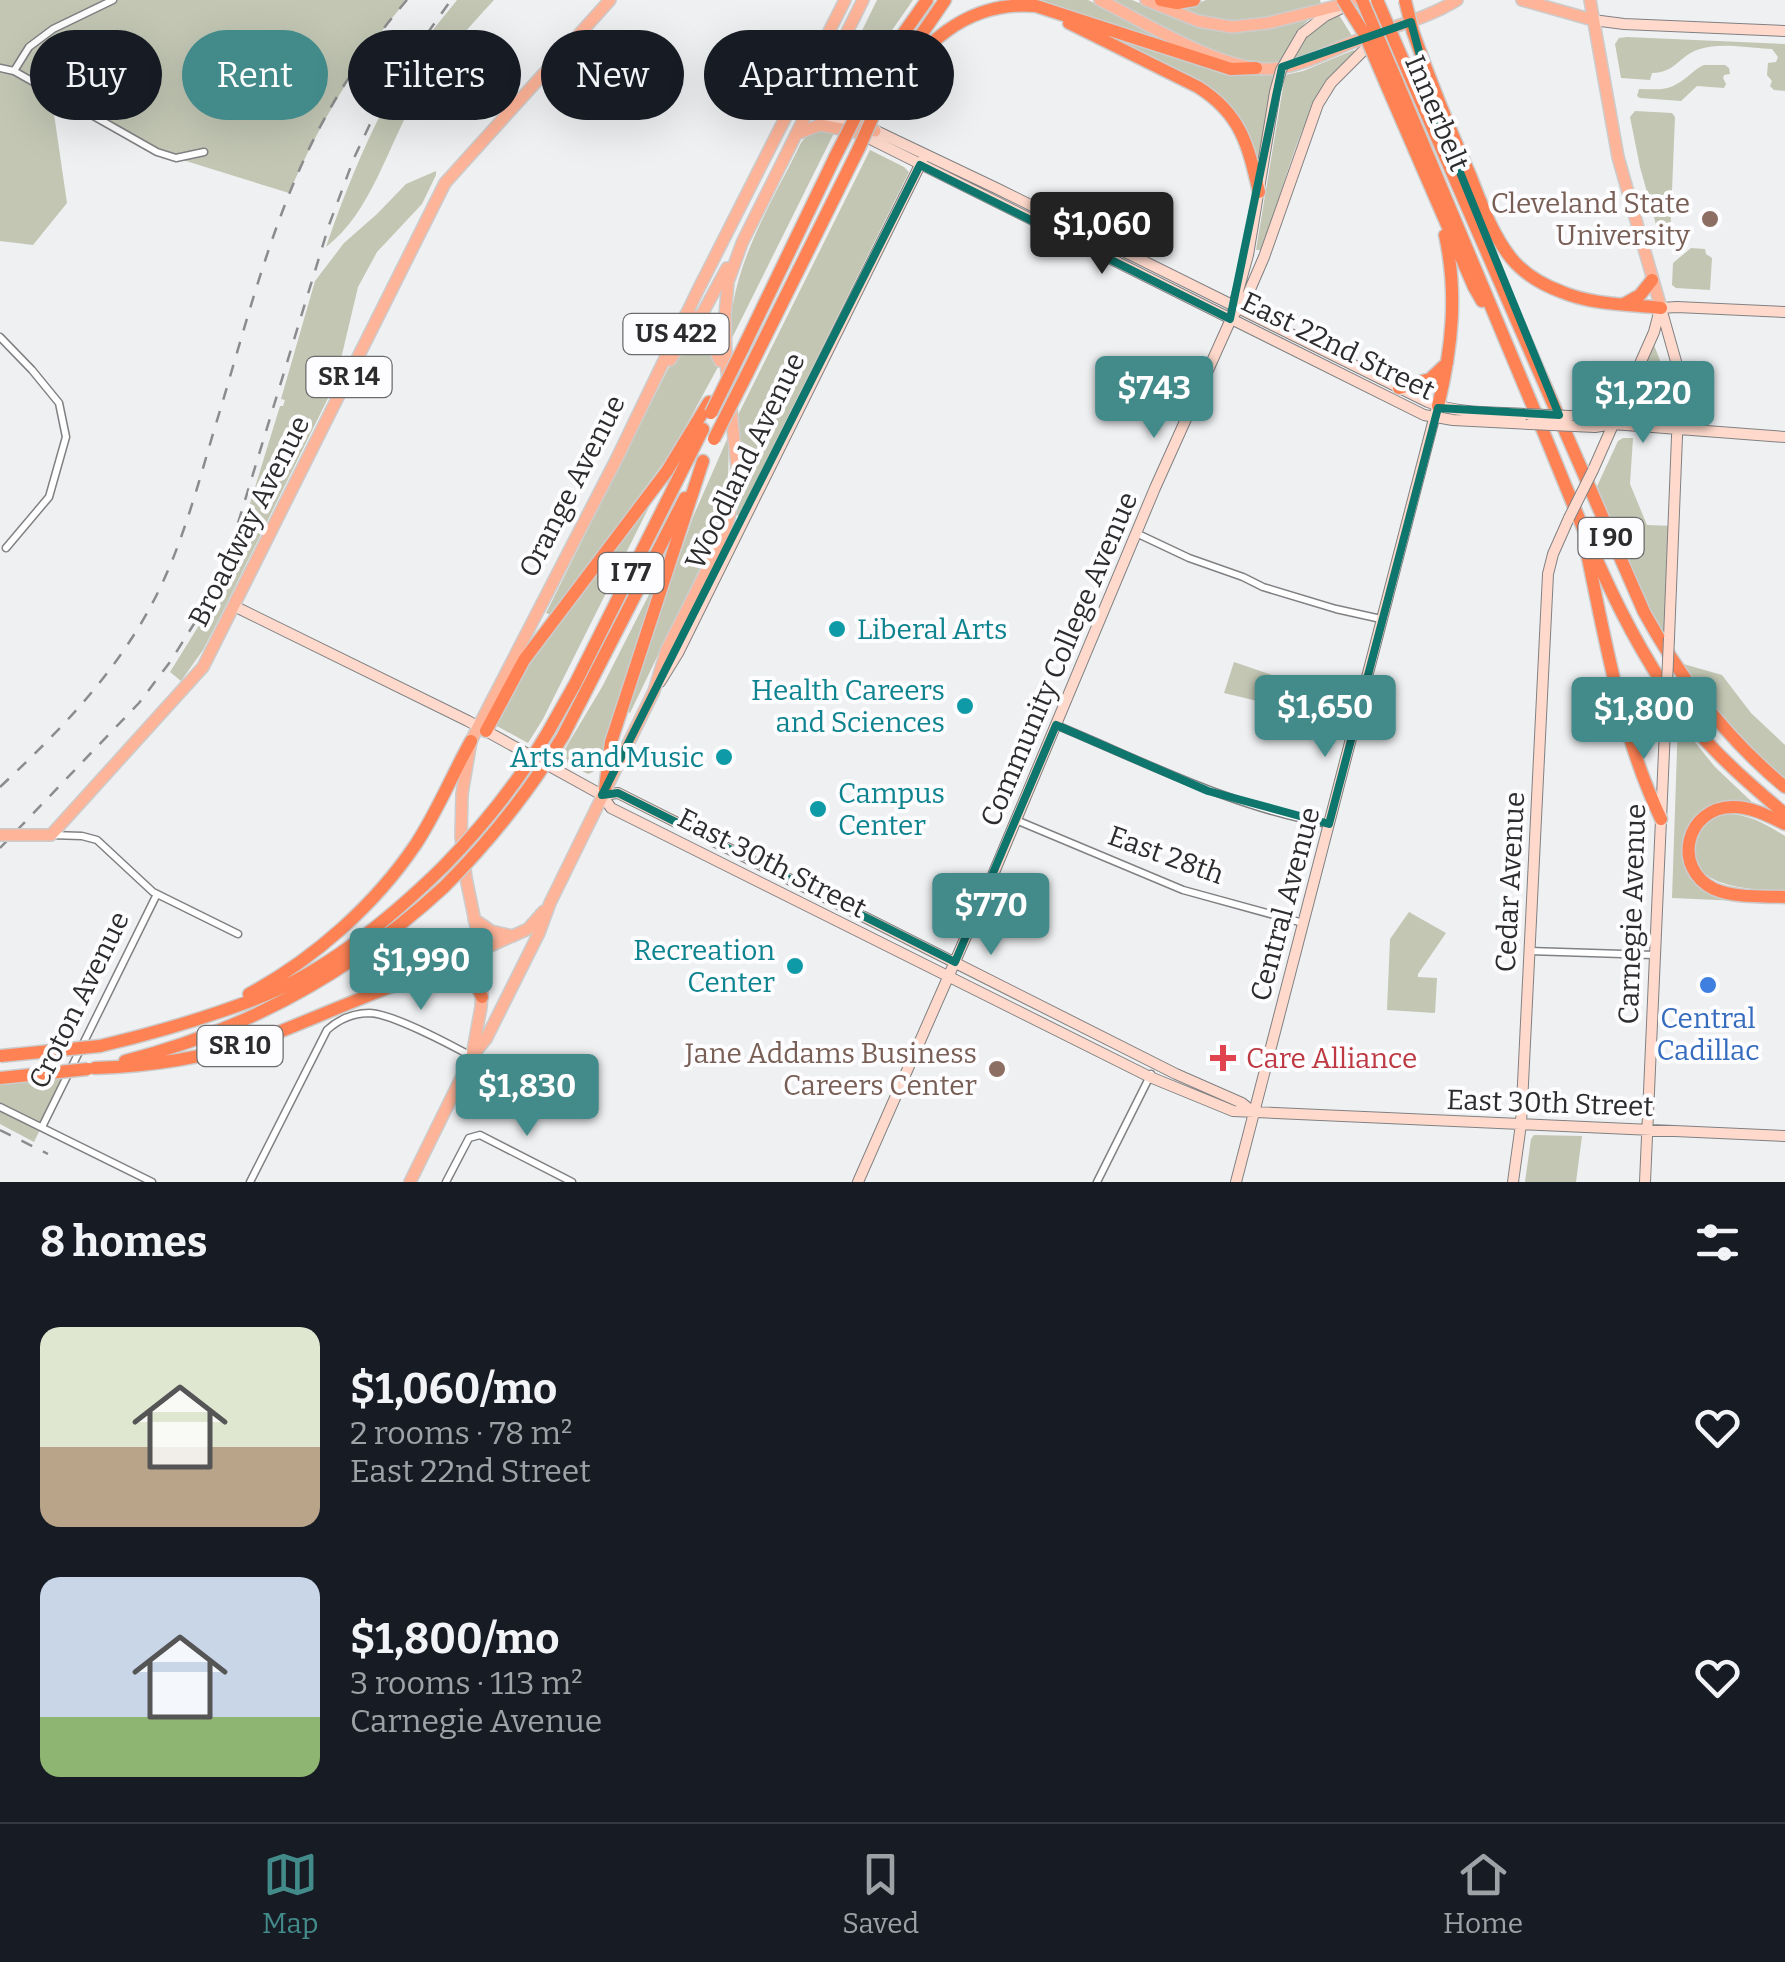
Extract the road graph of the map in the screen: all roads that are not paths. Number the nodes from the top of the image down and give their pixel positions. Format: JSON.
{"nodes":[{"id":1,"x":113,"y":0,"type":"edge"},
{"id":2,"x":610,"y":0,"type":"edge"},
{"id":3,"x":844,"y":0,"type":"edge"},
{"id":4,"x":863,"y":0,"type":"edge"},
{"id":5,"x":928,"y":0,"type":"edge"},
{"id":6,"x":945,"y":0,"type":"edge"},
{"id":7,"x":1100,"y":0,"type":"edge"},
{"id":8,"x":1146,"y":0,"type":"edge"},
{"id":9,"x":1161,"y":0,"type":"edge"},
{"id":10,"x":1194,"y":0,"type":"edge"},
{"id":11,"x":1343,"y":0,"type":"edge"},
{"id":12,"x":1360,"y":0,"type":"edge"},
{"id":13,"x":1377,"y":0,"type":"edge"},
{"id":14,"x":1405,"y":0,"type":"edge"},
{"id":15,"x":1469,"y":0,"type":"edge"},
{"id":16,"x":1522,"y":0,"type":"edge"},
{"id":17,"x":1590,"y":0,"type":"edge"},
{"id":18,"x":1452,"y":3,"type":"edge"},
{"id":19,"x":1036,"y":6,"type":"junction"},
{"id":20,"x":1593,"y":20,"type":"junction"},
{"id":21,"x":1410,"y":28,"type":"junction"},
{"id":22,"x":829,"y":30,"type":"edge"},
{"id":23,"x":848,"y":30,"type":"edge"},
{"id":24,"x":906,"y":30,"type":"edge"},
{"id":25,"x":924,"y":30,"type":"edge"},
{"id":26,"x":943,"y":30,"type":"edge"},
{"id":27,"x":1785,"y":31,"type":"edge"},
{"id":28,"x":0,"y":68,"type":"edge"},
{"id":29,"x":1256,"y":68,"type":"junction"},
{"id":30,"x":14,"y":71,"type":"junction"},
{"id":31,"x":1407,"y":74,"type":"junction"},
{"id":32,"x":784,"y":120,"type":"edge"},
{"id":33,"x":803,"y":120,"type":"edge"},
{"id":34,"x":837,"y":120,"type":"edge"},
{"id":35,"x":848,"y":120,"type":"edge"},
{"id":36,"x":859,"y":120,"type":"edge"},
{"id":37,"x":863,"y":120,"type":"edge"},
{"id":38,"x":870,"y":120,"type":"edge"},
{"id":39,"x":874,"y":131,"type":"junction"},
{"id":40,"x":857,"y":132,"type":"junction"},
{"id":41,"x":796,"y":134,"type":"junction"},
{"id":42,"x":204,"y":152,"type":"dead end"},
{"id":43,"x":923,"y":160,"type":"junction"},
{"id":44,"x":1259,"y":192,"type":"junction"},
{"id":45,"x":1433,"y":194,"type":"junction"},
{"id":46,"x":742,"y":243,"type":"junction"},
{"id":47,"x":1652,"y":280,"type":"junction"},
{"id":48,"x":1623,"y":304,"type":"junction"},
{"id":49,"x":1660,"y":308,"type":"junction"},
{"id":50,"x":1234,"y":311,"type":"junction"},
{"id":51,"x":1785,"y":312,"type":"edge"},
{"id":52,"x":686,"y":314,"type":"junction"},
{"id":53,"x":0,"y":337,"type":"edge"},
{"id":54,"x":1504,"y":338,"type":"junction"},
{"id":55,"x":1448,"y":361,"type":"junction"},
{"id":56,"x":1399,"y":388,"type":"junction"},
{"id":57,"x":730,"y":401,"type":"junction"},
{"id":58,"x":709,"y":407,"type":"junction"},
{"id":59,"x":1436,"y":412,"type":"junction"},
{"id":60,"x":1613,"y":424,"type":"junction"},
{"id":61,"x":1678,"y":430,"type":"junction"},
{"id":62,"x":1785,"y":437,"type":"edge"},
{"id":63,"x":616,"y":460,"type":"junction"},
{"id":64,"x":703,"y":461,"type":"junction"},
{"id":65,"x":1574,"y":517,"type":"junction"},
{"id":66,"x":1136,"y":533,"type":"junction"},
{"id":67,"x":6,"y":548,"type":"dead end"},
{"id":68,"x":234,"y":606,"type":"junction"},
{"id":69,"x":1381,"y":619,"type":"junction"},
{"id":70,"x":654,"y":691,"type":"junction"},
{"id":71,"x":1056,"y":725,"type":"junction"},
{"id":72,"x":482,"y":729,"type":"junction"},
{"id":73,"x":471,"y":741,"type":"junction"},
{"id":74,"x":468,"y":770,"type":"junction"},
{"id":75,"x":1785,"y":788,"type":"edge"},
{"id":76,"x":604,"y":792,"type":"junction"},
{"id":77,"x":1785,"y":814,"type":"edge"},
{"id":78,"x":1016,"y":820,"type":"junction"},
{"id":79,"x":1661,"y":820,"type":"junction"},
{"id":80,"x":1329,"y":824,"type":"junction"},
{"id":81,"x":1785,"y":824,"type":"edge"},
{"id":82,"x":0,"y":835,"type":"edge"},
{"id":83,"x":51,"y":835,"type":"junction"},
{"id":84,"x":157,"y":894,"type":"junction"},
{"id":85,"x":1785,"y":897,"type":"edge"},
{"id":86,"x":550,"y":903,"type":"junction"},
{"id":87,"x":474,"y":919,"type":"junction"},
{"id":88,"x":1304,"y":923,"type":"junction"},
{"id":89,"x":238,"y":934,"type":"dead end"},
{"id":90,"x":513,"y":936,"type":"junction"},
{"id":91,"x":481,"y":950,"type":"junction"},
{"id":92,"x":1529,"y":951,"type":"junction"},
{"id":93,"x":1655,"y":955,"type":"junction"},
{"id":94,"x":955,"y":962,"type":"junction"},
{"id":95,"x":949,"y":977,"type":"junction"},
{"id":96,"x":407,"y":980,"type":"junction"},
{"id":97,"x":482,"y":997,"type":"junction"},
{"id":98,"x":211,"y":1014,"type":"junction"},
{"id":99,"x":0,"y":1056,"type":"edge"},
{"id":100,"x":472,"y":1056,"type":"junction"},
{"id":101,"x":1155,"y":1064,"type":"junction"},
{"id":102,"x":91,"y":1069,"type":"junction"},
{"id":103,"x":1150,"y":1077,"type":"junction"},
{"id":104,"x":0,"y":1078,"type":"edge"},
{"id":105,"x":0,"y":1107,"type":"edge"},
{"id":106,"x":1254,"y":1112,"type":"junction"},
{"id":107,"x":1521,"y":1124,"type":"junction"},
{"id":108,"x":42,"y":1127,"type":"junction"},
{"id":109,"x":1648,"y":1130,"type":"junction"},
{"id":110,"x":1785,"y":1136,"type":"edge"},
{"id":111,"x":567,"y":1181,"type":"edge"},
{"id":112,"x":152,"y":1182,"type":"edge"},
{"id":113,"x":250,"y":1182,"type":"edge"},
{"id":114,"x":410,"y":1182,"type":"edge"},
{"id":115,"x":446,"y":1182,"type":"edge"},
{"id":116,"x":858,"y":1182,"type":"edge"},
{"id":117,"x":1097,"y":1182,"type":"edge"},
{"id":118,"x":1236,"y":1182,"type":"edge"},
{"id":119,"x":1513,"y":1182,"type":"edge"},
{"id":120,"x":1645,"y":1182,"type":"edge"}],
"edges":[{"from":1,"to":30,"type":"street"},
{"from":2,"to":68,"type":"main road","name":"Broadway Avenue","number":"SR 14"},
{"from":3,"to":22,"type":"main road","name":"Orange Avenue","number":"US 422"},
{"from":4,"to":23,"type":"main road","number":"US 422"},
{"from":5,"to":24,"type":"highway"},
{"from":6,"to":25,"type":"highway"},
{"from":7,"to":29,"type":"main road"},
{"from":8,"to":12,"type":"main road"},
{"from":9,"to":10,"type":"highway"},
{"from":11,"to":31,"type":"highway","bridge":true},
{"from":12,"to":31,"type":"highway","name":"Innerbelt","number":"I 90","bridge":true},
{"from":12,"to":44,"type":"street","bridge":true},
{"from":13,"to":31,"type":"highway","name":"Innerbelt","bridge":true},
{"from":14,"to":21,"type":"highway","bridge":true},
{"from":15,"to":18,"type":"main road"},
{"from":16,"to":20,"type":"main road"},
{"from":17,"to":20,"type":"main road","name":"Carnegie Avenue"},
{"from":18,"to":21,"type":"main road"},
{"from":19,"to":26,"type":"highway"},
{"from":19,"to":29,"type":"highway"},
{"from":19,"to":44,"type":"highway"},
{"from":20,"to":27,"type":"street"},
{"from":20,"to":47,"type":"main road","name":"Carnegie Avenue"},
{"from":21,"to":29,"type":"main road"},
{"from":21,"to":31,"type":"highway"},
{"from":21,"to":50,"type":"street"},
{"from":28,"to":30,"type":"street"},
{"from":30,"to":42,"type":"street"},
{"from":31,"to":45,"type":"highway"},
{"from":31,"to":48,"type":"highway"},
{"from":31,"to":54,"type":"highway","name":"Innerbelt","number":"I 90"},
{"from":31,"to":75,"type":"highway","name":"Innerbelt","number":"I 90"},
{"from":32,"to":52,"type":"main road","name":"Orange Avenue","number":"US 422"},
{"from":33,"to":41,"type":"main road","number":"US 422"},
{"from":34,"to":40,"type":"street","name":"East 22nd Street"},
{"from":35,"to":39,"type":"street","name":"East 22nd Street"},
{"from":36,"to":39,"type":"main road"},
{"from":37,"to":58,"type":"highway","bridge":true},
{"from":38,"to":64,"type":"highway","number":"I 77","bridge":true},
{"from":39,"to":43,"type":"street","name":"East 22nd Street"},
{"from":40,"to":41,"type":"main road"},
{"from":40,"to":43,"type":"street","name":"East 22nd Street"},
{"from":41,"to":46,"type":"main road","number":"US 422"},
{"from":43,"to":50,"type":"street","name":"East 22nd Street"},
{"from":43,"to":70,"type":"street","name":"Woodland Avenue"},
{"from":44,"to":50,"type":"street"},
{"from":45,"to":54,"type":"highway"},
{"from":45,"to":55,"type":"highway"},
{"from":46,"to":52,"type":"main road"},
{"from":46,"to":57,"type":"main road","number":"US 422"},
{"from":47,"to":48,"type":"highway"},
{"from":47,"to":49,"type":"main road","name":"Carnegie Avenue"},
{"from":48,"to":49,"type":"highway"},
{"from":49,"to":51,"type":"street"},
{"from":49,"to":60,"type":"street","name":"Cedar Avenue"},
{"from":49,"to":61,"type":"street","name":"Carnegie Avenue"},
{"from":50,"to":56,"type":"street","name":"East 22nd Street"},
{"from":50,"to":59,"type":"street","name":"East 22nd Street"},
{"from":50,"to":66,"type":"street","name":"Community College Avenue"},
{"from":52,"to":63,"type":"main road","name":"Orange Avenue","number":"US 422"},
{"from":53,"to":67,"type":"street"},
{"from":54,"to":65,"type":"highway","name":"Innerbelt","number":"I 90"},
{"from":55,"to":56,"type":"highway"},
{"from":55,"to":59,"type":"highway"},
{"from":56,"to":59,"type":"street","name":"East 22nd Street"},
{"from":57,"to":63,"type":"main road"},
{"from":57,"to":70,"type":"main road","number":"US 422"},
{"from":58,"to":72,"type":"highway"},
{"from":58,"to":98,"type":"highway","number":"I 77","bridge":true},
{"from":59,"to":60,"type":"street","name":"East 22nd Street","bridge":true},
{"from":59,"to":69,"type":"street","name":"Central Avenue"},
{"from":60,"to":61,"type":"street","name":"East 22nd Street"},
{"from":60,"to":65,"type":"street","name":"Cedar Avenue","bridge":true},
{"from":61,"to":62,"type":"street","name":"East 22nd Street"},
{"from":61,"to":79,"type":"street","name":"Carnegie Avenue","bridge":true},
{"from":63,"to":72,"type":"main road","name":"Orange Avenue","number":"US 422"},
{"from":64,"to":76,"type":"highway"},
{"from":64,"to":102,"type":"highway","number":"I 77","bridge":true},
{"from":65,"to":77,"type":"highway","name":"Innerbelt","number":"I 90"},
{"from":65,"to":79,"type":"highway"},
{"from":65,"to":92,"type":"street","name":"Cedar Avenue"},
{"from":66,"to":69,"type":"street"},
{"from":66,"to":71,"type":"street","name":"Community College Avenue"},
{"from":68,"to":72,"type":"street","name":"East 30th Street"},
{"from":68,"to":83,"type":"main road","name":"Broadway Avenue","number":"SR 14"},
{"from":69,"to":80,"type":"street","name":"Central Avenue"},
{"from":70,"to":76,"type":"main road","name":"Woodland Avenue","number":"US 422"},
{"from":71,"to":78,"type":"street","name":"Community College Avenue"},
{"from":71,"to":80,"type":"street"},
{"from":72,"to":73,"type":"main road","name":"Woodland Avenue","number":"US 422"},
{"from":72,"to":74,"type":"main road"},
{"from":72,"to":76,"type":"street","name":"East 30th Street"},
{"from":73,"to":74,"type":"main road","name":"Woodland Avenue","number":"US 422"},
{"from":73,"to":98,"type":"highway","number":"SR 10"},
{"from":74,"to":87,"type":"main road","name":"Woodland Avenue","number":"US 422"},
{"from":76,"to":86,"type":"main road","name":"Woodland Avenue","number":"US 422"},
{"from":76,"to":94,"type":"street","name":"East 30th Street"},
{"from":76,"to":95,"type":"street","name":"East 30th Street"},
{"from":78,"to":88,"type":"street","name":"East 28th"},
{"from":78,"to":94,"type":"street","name":"Community College Avenue"},
{"from":79,"to":93,"type":"street","name":"Carnegie Avenue"},
{"from":80,"to":88,"type":"street","name":"Central Avenue"},
{"from":81,"to":85,"type":"highway"},
{"from":82,"to":83,"type":"main road","bridge":true},
{"from":83,"to":84,"type":"street"},
{"from":84,"to":89,"type":"street"},
{"from":84,"to":108,"type":"street","name":"Croton Avenue"},
{"from":86,"to":90,"type":"main road","number":"SR 10"},
{"from":86,"to":100,"type":"main road","name":"Woodland Avenue","number":"US 422"},
{"from":87,"to":90,"type":"main road"},
{"from":87,"to":91,"type":"main road","name":"Woodland Avenue","number":"US 422"},
{"from":88,"to":106,"type":"street","name":"Central Avenue"},
{"from":90,"to":91,"type":"main road","number":"SR 10"},
{"from":91,"to":96,"type":"highway","number":"SR 10"},
{"from":91,"to":97,"type":"main road","name":"Woodland Avenue","number":"US 422"},
{"from":92,"to":93,"type":"street"},
{"from":92,"to":107,"type":"street","name":"Cedar Avenue"},
{"from":93,"to":109,"type":"street","name":"Carnegie Avenue"},
{"from":94,"to":95,"type":"street","name":"Community College Avenue"},
{"from":94,"to":101,"type":"street","name":"East 30th Street"},
{"from":95,"to":103,"type":"street","name":"East 30th Street"},
{"from":95,"to":116,"type":"street","name":"Community College Avenue"},
{"from":96,"to":97,"type":"highway"},
{"from":96,"to":102,"type":"highway","number":"SR 10"},
{"from":97,"to":100,"type":"main road","name":"Woodland Avenue","number":"US 422"},
{"from":98,"to":99,"type":"highway","number":"I 77","bridge":true},
{"from":100,"to":113,"type":"street"},
{"from":100,"to":114,"type":"main road","name":"Woodland Avenue","number":"US 422"},
{"from":101,"to":103,"type":"street"},
{"from":101,"to":106,"type":"street","name":"East 30th Street"},
{"from":102,"to":104,"type":"highway","number":"I 77","bridge":true},
{"from":103,"to":106,"type":"street","name":"East 30th Street"},
{"from":103,"to":117,"type":"street"},
{"from":105,"to":108,"type":"street"},
{"from":106,"to":107,"type":"street","name":"East 30th Street"},
{"from":106,"to":118,"type":"street","name":"Central Avenue"},
{"from":107,"to":109,"type":"street","name":"East 30th Street"},
{"from":107,"to":119,"type":"street","name":"Cedar Avenue"},
{"from":108,"to":112,"type":"street"},
{"from":109,"to":110,"type":"street","name":"East 30th Street"},
{"from":109,"to":120,"type":"street","name":"Carnegie Avenue"},
{"from":111,"to":115,"type":"street"}]}
